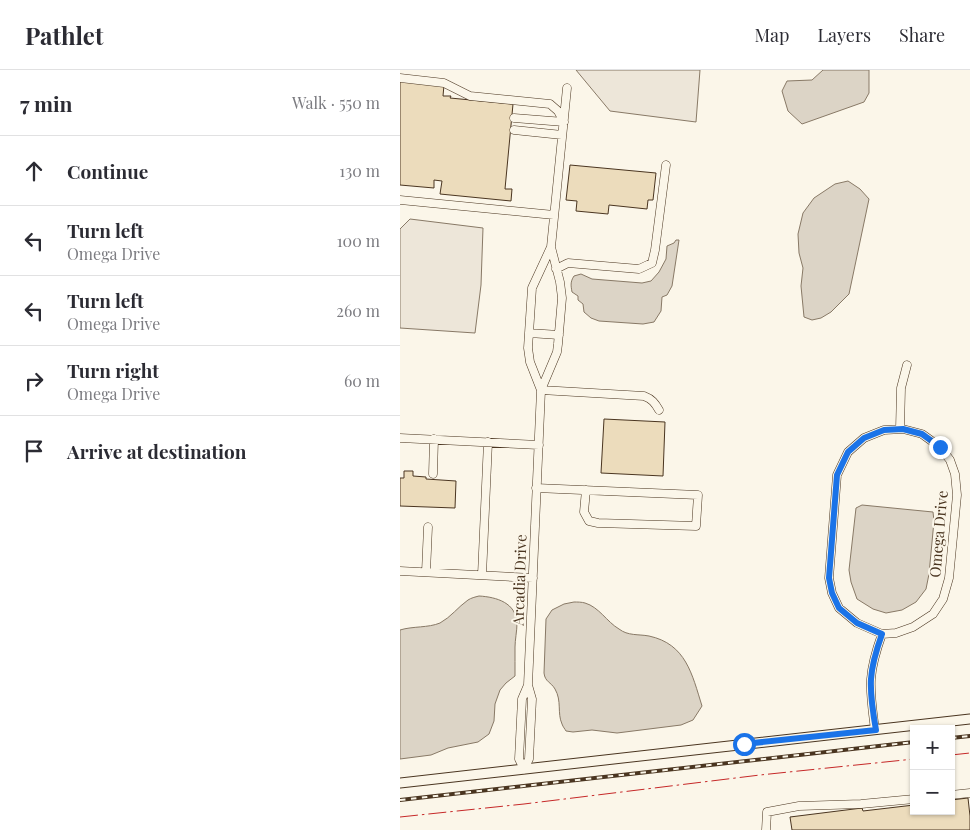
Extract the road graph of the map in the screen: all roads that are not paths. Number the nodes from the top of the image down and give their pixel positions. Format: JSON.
{"nodes":[{"id":1,"x":400,"y":78,"type":"edge"},
{"id":2,"x":567,"y":88,"type":"dead end"},
{"id":3,"x":514,"y":118,"type":"dead end"},
{"id":4,"x":564,"y":122,"type":"junction"},
{"id":5,"x":514,"y":130,"type":"dead end"},
{"id":6,"x":562,"y":135,"type":"junction"},
{"id":7,"x":666,"y":165,"type":"dead end"},
{"id":8,"x":400,"y":200,"type":"edge"},
{"id":9,"x":554,"y":215,"type":"junction"},
{"id":10,"x":551,"y":247,"type":"junction"},
{"id":11,"x":556,"y":269,"type":"junction"},
{"id":12,"x":529,"y":333,"type":"junction"},
{"id":13,"x":559,"y":334,"type":"junction"},
{"id":14,"x":907,"y":365,"type":"dead end"},
{"id":15,"x":541,"y":390,"type":"junction"},
{"id":16,"x":659,"y":410,"type":"dead end"},
{"id":17,"x":900,"y":429,"type":"junction"},
{"id":18,"x":400,"y":438,"type":"edge"},
{"id":19,"x":434,"y":439,"type":"junction"},
{"id":20,"x":488,"y":442,"type":"junction"},
{"id":21,"x":539,"y":445,"type":"junction"},
{"id":22,"x":432,"y":474,"type":"dead end"},
{"id":23,"x":536,"y":488,"type":"junction"},
{"id":24,"x":586,"y":490,"type":"junction"},
{"id":25,"x":428,"y":526,"type":"dead end"},
{"id":26,"x":400,"y":571,"type":"edge"},
{"id":27,"x":426,"y":572,"type":"junction"},
{"id":28,"x":482,"y":575,"type":"junction"},
{"id":29,"x":533,"y":578,"type":"junction"},
{"id":30,"x":882,"y":634,"type":"junction"},
{"id":31,"x":970,"y":719,"type":"edge"},
{"id":32,"x":876,"y":730,"type":"junction"},
{"id":33,"x":524,"y":769,"type":"junction"},
{"id":34,"x":400,"y":783,"type":"edge"},
{"id":35,"x":970,"y":793,"type":"edge"},
{"id":36,"x":955,"y":795,"type":"edge"},
{"id":37,"x":910,"y":798,"type":"edge"},
{"id":38,"x":766,"y":830,"type":"edge"}],
"edges":[{"from":1,"to":4,"type":"street"},
{"from":2,"to":4,"type":"street"},
{"from":3,"to":4,"type":"street"},
{"from":4,"to":6,"type":"street"},
{"from":5,"to":6,"type":"street"},
{"from":6,"to":9,"type":"street"},
{"from":7,"to":11,"type":"street"},
{"from":8,"to":9,"type":"street"},
{"from":9,"to":10,"type":"street"},
{"from":10,"to":11,"type":"street"},
{"from":10,"to":12,"type":"street"},
{"from":11,"to":13,"type":"street"},
{"from":12,"to":13,"type":"street"},
{"from":12,"to":15,"type":"street"},
{"from":13,"to":15,"type":"street"},
{"from":14,"to":17,"type":"street"},
{"from":15,"to":16,"type":"street"},
{"from":15,"to":21,"type":"street","name":"Arcadia Drive"},
{"from":17,"to":30,"type":"street","name":"Omega Drive"},
{"from":17,"to":30,"type":"street","name":"Omega Drive"},
{"from":18,"to":19,"type":"street"},
{"from":19,"to":20,"type":"street"},
{"from":19,"to":22,"type":"street"},
{"from":20,"to":21,"type":"street"},
{"from":20,"to":28,"type":"street"},
{"from":21,"to":23,"type":"street","name":"Arcadia Drive"},
{"from":23,"to":24,"type":"street"},
{"from":23,"to":29,"type":"street","name":"Arcadia Drive"},
{"from":24,"to":24,"type":"street"},
{"from":25,"to":27,"type":"street"},
{"from":26,"to":27,"type":"street"},
{"from":27,"to":28,"type":"street"},
{"from":28,"to":29,"type":"street"},
{"from":29,"to":33,"type":"street","name":"Arcadia Drive"},
{"from":30,"to":32,"type":"street"},
{"from":31,"to":32,"type":"main road"},
{"from":32,"to":33,"type":"main road"},
{"from":33,"to":34,"type":"main road"},
{"from":35,"to":36,"type":"street"},
{"from":37,"to":38,"type":"street"}]}
